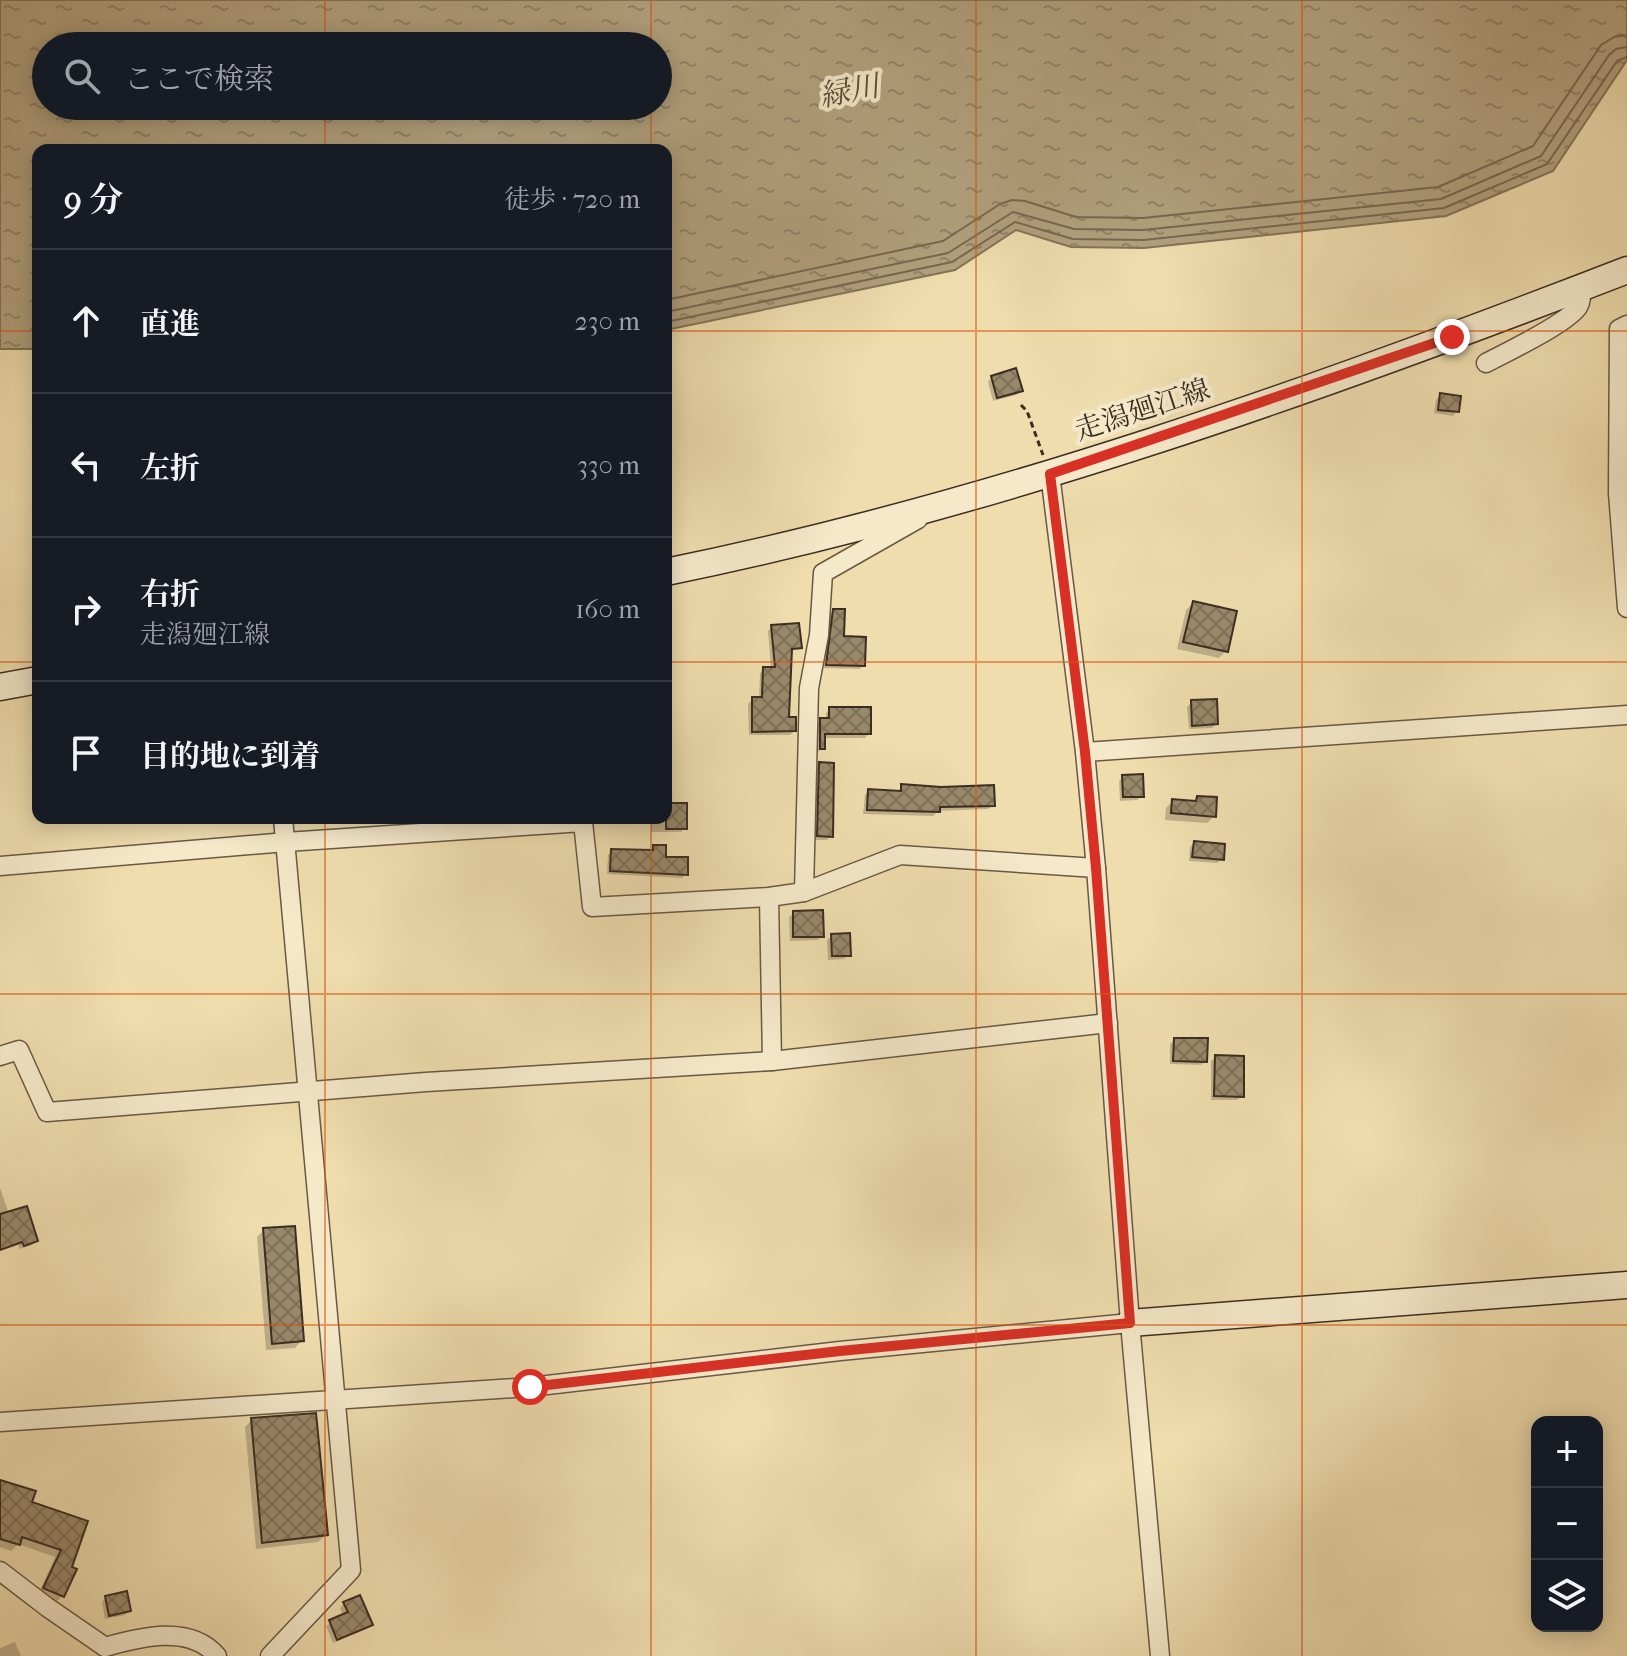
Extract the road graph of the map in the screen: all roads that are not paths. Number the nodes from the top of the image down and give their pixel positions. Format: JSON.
{"nodes":[{"id":1,"x":1627,"y":270,"type":"edge"},
{"id":2,"x":1580,"y":288,"type":"junction"},
{"id":3,"x":1627,"y":325,"type":"edge"},
{"id":4,"x":1486,"y":363,"type":"dead end"},
{"id":5,"x":1050,"y":474,"type":"junction"},
{"id":6,"x":945,"y":504,"type":"junction"},
{"id":7,"x":672,"y":571,"type":"edge"},
{"id":8,"x":1627,"y":608,"type":"edge"},
{"id":9,"x":32,"y":681,"type":"edge"},
{"id":10,"x":0,"y":687,"type":"edge"},
{"id":11,"x":1627,"y":715,"type":"edge"},
{"id":12,"x":1085,"y":752,"type":"junction"},
{"id":13,"x":284,"y":824,"type":"edge"},
{"id":14,"x":553,"y":824,"type":"edge"},
{"id":15,"x":583,"y":824,"type":"edge"},
{"id":16,"x":286,"y":842,"type":"junction"},
{"id":17,"x":0,"y":866,"type":"edge"},
{"id":18,"x":1096,"y":868,"type":"junction"},
{"id":19,"x":804,"y":892,"type":"junction"},
{"id":20,"x":769,"y":897,"type":"junction"},
{"id":21,"x":1108,"y":1023,"type":"junction"},
{"id":22,"x":0,"y":1056,"type":"edge"},
{"id":23,"x":772,"y":1061,"type":"junction"},
{"id":24,"x":307,"y":1091,"type":"junction"},
{"id":25,"x":1627,"y":1285,"type":"edge"},
{"id":26,"x":1130,"y":1323,"type":"junction"},
{"id":27,"x":337,"y":1400,"type":"junction"},
{"id":28,"x":0,"y":1422,"type":"edge"},
{"id":29,"x":0,"y":1571,"type":"edge"},
{"id":30,"x":104,"y":1651,"type":"edge"},
{"id":31,"x":217,"y":1656,"type":"edge"},
{"id":32,"x":270,"y":1656,"type":"edge"},
{"id":33,"x":1160,"y":1656,"type":"edge"}],
"edges":[{"from":1,"to":2,"type":"main road","name":"走潟廻江線"},
{"from":2,"to":4,"type":"street"},
{"from":2,"to":5,"type":"main road","name":"走潟廻江線"},
{"from":3,"to":8,"type":"street"},
{"from":5,"to":6,"type":"main road","name":"走潟廻江線"},
{"from":5,"to":12,"type":"street"},
{"from":6,"to":7,"type":"main road","name":"走潟廻江線"},
{"from":6,"to":19,"type":"street"},
{"from":9,"to":10,"type":"main road"},
{"from":11,"to":12,"type":"street"},
{"from":12,"to":18,"type":"street"},
{"from":13,"to":16,"type":"street"},
{"from":14,"to":16,"type":"street"},
{"from":15,"to":20,"type":"street"},
{"from":16,"to":17,"type":"street"},
{"from":16,"to":24,"type":"street"},
{"from":18,"to":19,"type":"street"},
{"from":18,"to":21,"type":"street"},
{"from":19,"to":20,"type":"street"},
{"from":20,"to":23,"type":"street"},
{"from":21,"to":23,"type":"street"},
{"from":21,"to":26,"type":"street"},
{"from":22,"to":24,"type":"street"},
{"from":23,"to":24,"type":"street"},
{"from":24,"to":27,"type":"street"},
{"from":25,"to":26,"type":"main road"},
{"from":26,"to":27,"type":"street"},
{"from":26,"to":33,"type":"street"},
{"from":27,"to":28,"type":"street"},
{"from":27,"to":32,"type":"street"},
{"from":29,"to":30,"type":"street"},
{"from":30,"to":31,"type":"street"}]}
